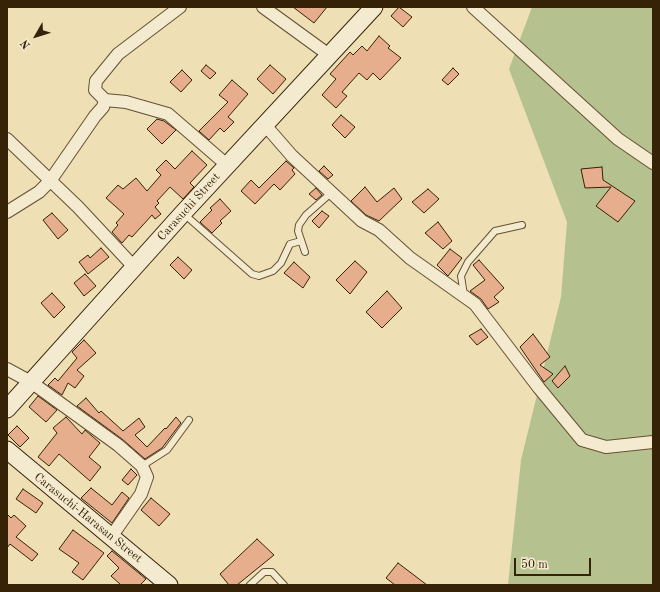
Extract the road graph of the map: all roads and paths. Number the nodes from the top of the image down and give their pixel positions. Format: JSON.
{"nodes":[{"id":1,"x":180,"y":7,"type":"edge"},
{"id":2,"x":263,"y":7,"type":"edge"},
{"id":3,"x":374,"y":7,"type":"edge"},
{"id":4,"x":473,"y":7,"type":"edge"},
{"id":5,"x":330,"y":55,"type":"junction"},
{"id":6,"x":106,"y":100,"type":"junction"},
{"id":7,"x":265,"y":125,"type":"junction"},
{"id":8,"x":7,"y":139,"type":"edge"},
{"id":9,"x":653,"y":163,"type":"edge"},
{"id":10,"x":227,"y":165,"type":"junction"},
{"id":11,"x":50,"y":182,"type":"junction"},
{"id":12,"x":331,"y":193,"type":"junction"},
{"id":13,"x":7,"y":212,"type":"edge"},
{"id":14,"x":183,"y":213,"type":"junction"},
{"id":15,"x":522,"y":225,"type":"dead end"},
{"id":16,"x":301,"y":241,"type":"junction"},
{"id":17,"x":305,"y":252,"type":"dead end"},
{"id":18,"x":134,"y":267,"type":"junction"},
{"id":19,"x":464,"y":296,"type":"junction"},
{"id":20,"x":7,"y":369,"type":"edge"},
{"id":21,"x":32,"y":382,"type":"junction"},
{"id":22,"x":7,"y":409,"type":"edge"},
{"id":23,"x":189,"y":420,"type":"dead end"},
{"id":24,"x":653,"y":442,"type":"edge"},
{"id":25,"x":7,"y":450,"type":"edge"},
{"id":26,"x":142,"y":466,"type":"junction"},
{"id":27,"x":111,"y":537,"type":"junction"},
{"id":28,"x":169,"y":585,"type":"edge"},
{"id":29,"x":250,"y":585,"type":"edge"},
{"id":30,"x":284,"y":585,"type":"edge"}],
"edges":[{"from":1,"to":6,"type":"street"},
{"from":2,"to":5,"type":"street"},
{"from":3,"to":5,"type":"street","name":"Carasuchi Street"},
{"from":4,"to":9,"type":"street"},
{"from":5,"to":7,"type":"street","name":"Carasuchi Street"},
{"from":6,"to":10,"type":"street"},
{"from":6,"to":11,"type":"street"},
{"from":7,"to":10,"type":"street","name":"Carasuchi Street"},
{"from":7,"to":12,"type":"street"},
{"from":8,"to":11,"type":"street"},
{"from":10,"to":14,"type":"street","name":"Carasuchi Street"},
{"from":11,"to":13,"type":"street"},
{"from":11,"to":18,"type":"street"},
{"from":12,"to":16,"type":"lane"},
{"from":12,"to":19,"type":"street"},
{"from":14,"to":16,"type":"lane"},
{"from":14,"to":18,"type":"street","name":"Carasuchi Street"},
{"from":15,"to":19,"type":"lane"},
{"from":16,"to":17,"type":"lane"},
{"from":18,"to":21,"type":"street","name":"Carasuchi Street"},
{"from":19,"to":24,"type":"street"},
{"from":20,"to":21,"type":"street"},
{"from":21,"to":22,"type":"street","name":"Carasuchi Street"},
{"from":21,"to":26,"type":"street"},
{"from":23,"to":26,"type":"lane"},
{"from":25,"to":27,"type":"street","name":"Carasuchi-Harasan Street"},
{"from":26,"to":27,"type":"street"},
{"from":27,"to":28,"type":"street","name":"Carasuchi-Harasan Street"},
{"from":29,"to":30,"type":"lane"}]}
